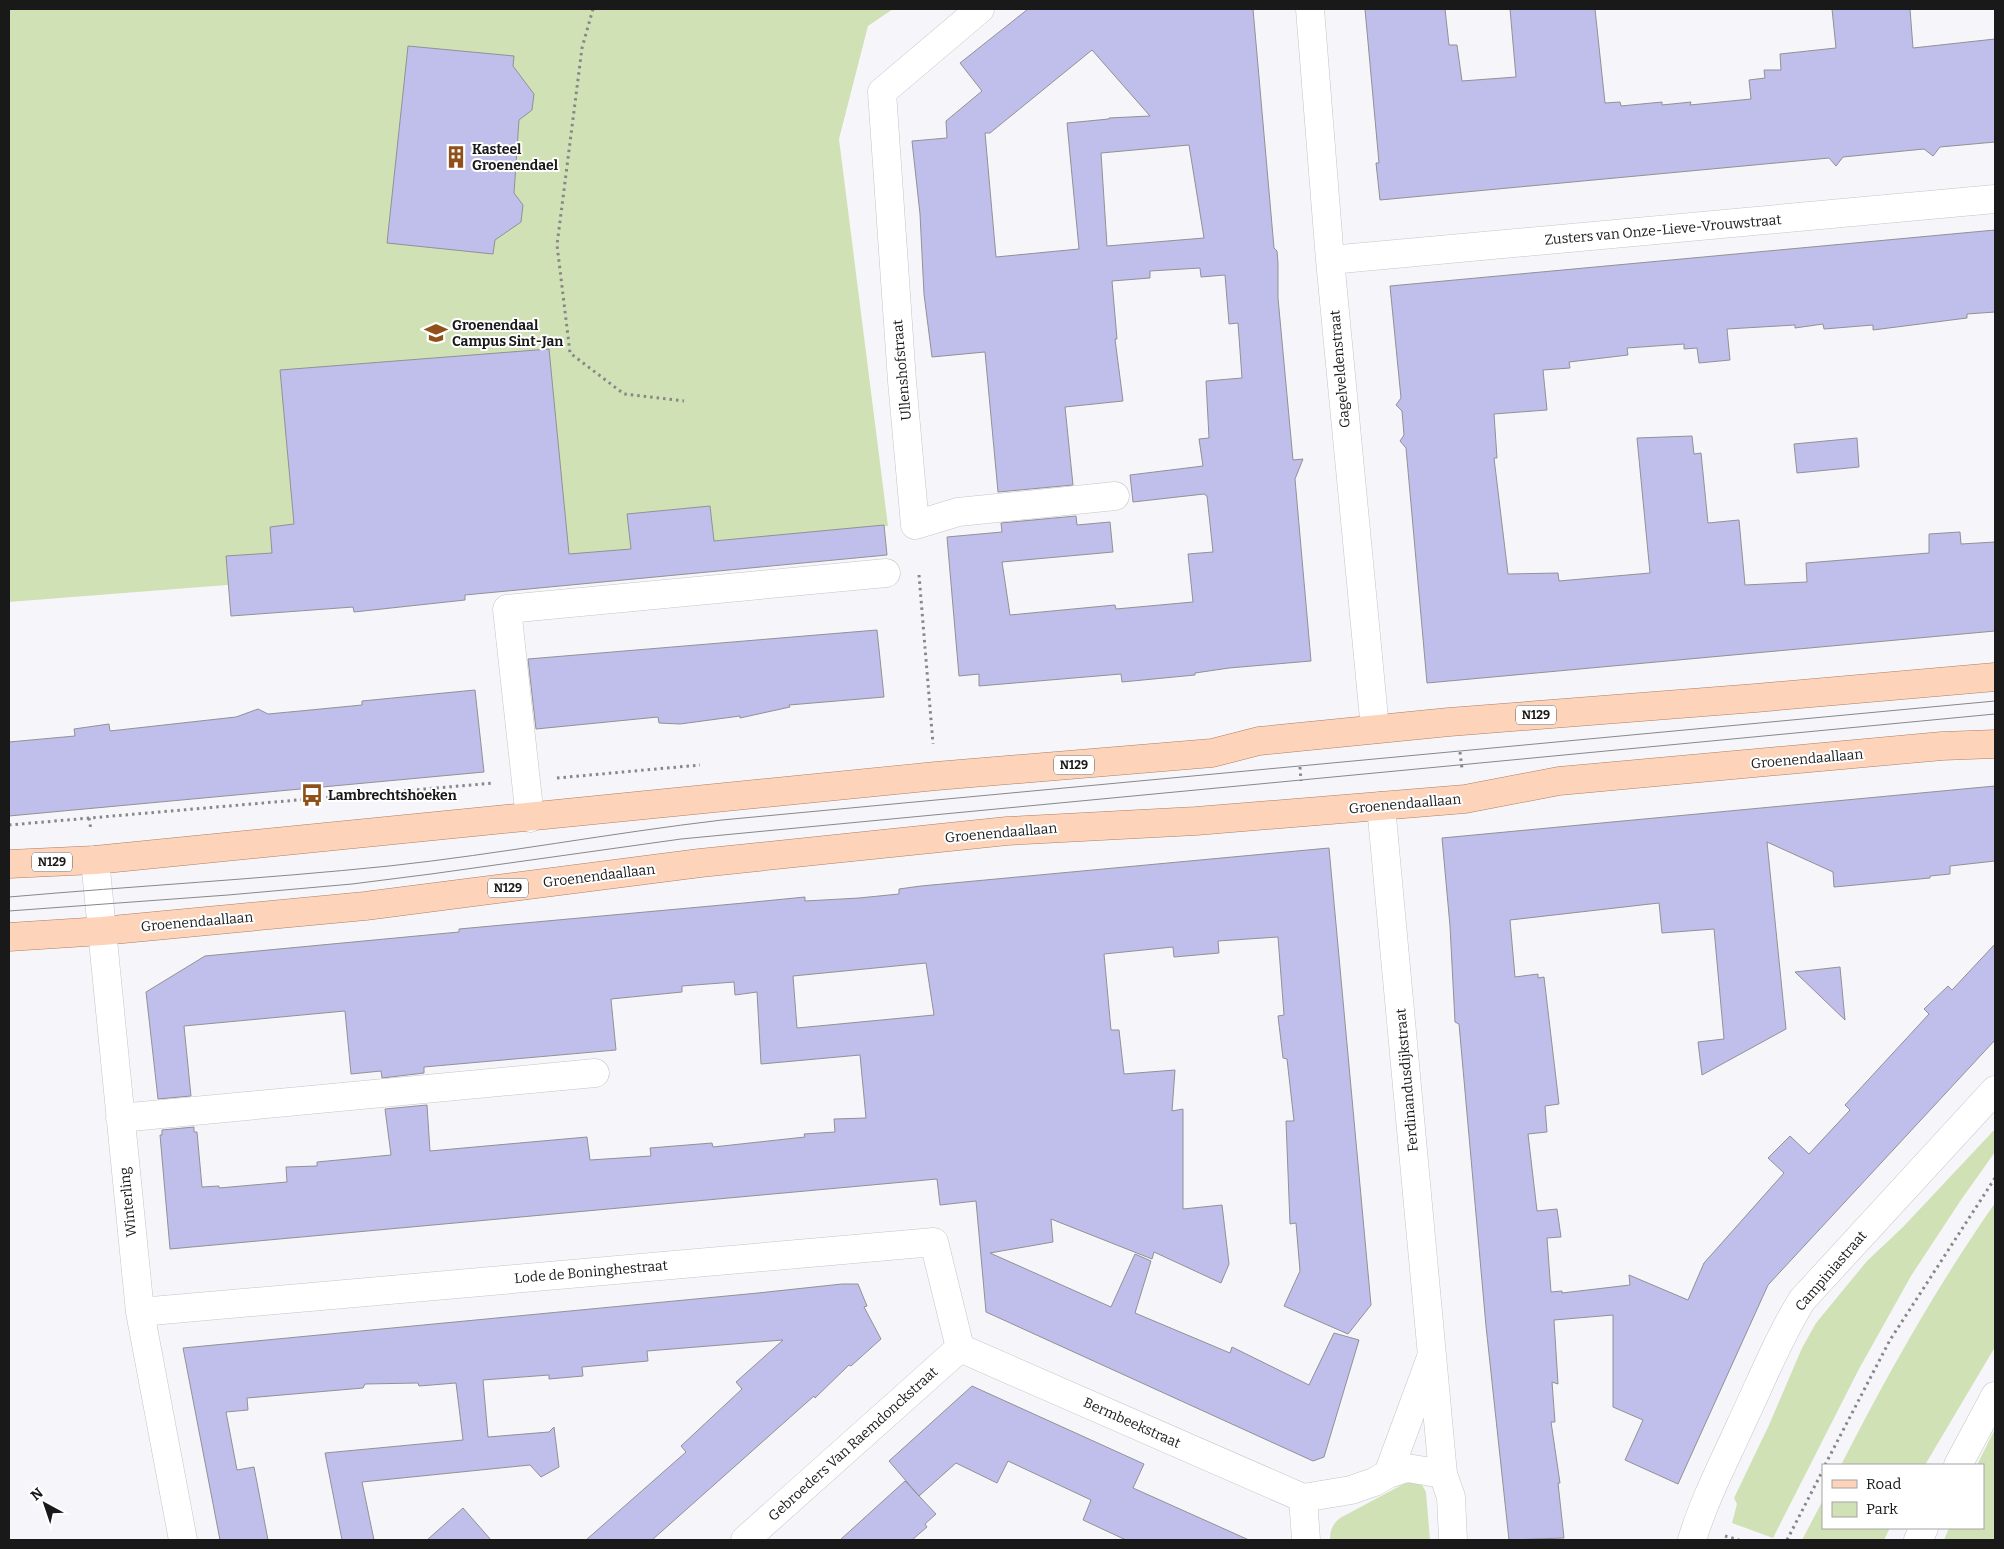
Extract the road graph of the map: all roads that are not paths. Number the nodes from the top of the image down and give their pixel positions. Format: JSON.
{"nodes":[{"id":1,"x":980,"y":9,"type":"edge"},
{"id":2,"x":1310,"y":9,"type":"edge"},
{"id":3,"x":1995,"y":199,"type":"edge"},
{"id":4,"x":1330,"y":260,"type":"junction"},
{"id":5,"x":1114,"y":496,"type":"dead end"},
{"id":6,"x":886,"y":573,"type":"dead end"},
{"id":7,"x":1995,"y":677,"type":"edge"},
{"id":8,"x":1375,"y":730,"type":"junction"},
{"id":9,"x":1995,"y":744,"type":"edge"},
{"id":10,"x":1381,"y":806,"type":"junction"},
{"id":11,"x":530,"y":818,"type":"junction"},
{"id":12,"x":95,"y":860,"type":"junction"},
{"id":13,"x":9,"y":864,"type":"edge"},
{"id":14,"x":102,"y":931,"type":"junction"},
{"id":15,"x":9,"y":937,"type":"edge"},
{"id":16,"x":595,"y":1073,"type":"dead end"},
{"id":17,"x":1995,"y":1090,"type":"edge"},
{"id":18,"x":120,"y":1118,"type":"junction"},
{"id":19,"x":140,"y":1312,"type":"junction"},
{"id":20,"x":960,"y":1348,"type":"junction"},
{"id":21,"x":1432,"y":1354,"type":"junction"},
{"id":22,"x":1995,"y":1396,"type":"edge"},
{"id":23,"x":1959,"y":1464,"type":"edge"},
{"id":24,"x":1388,"y":1474,"type":"junction"},
{"id":25,"x":1443,"y":1474,"type":"junction"},
{"id":26,"x":1303,"y":1498,"type":"junction"},
{"id":27,"x":183,"y":1540,"type":"edge"},
{"id":28,"x":745,"y":1540,"type":"edge"},
{"id":29,"x":1306,"y":1540,"type":"edge"},
{"id":30,"x":1453,"y":1540,"type":"edge"},
{"id":31,"x":1692,"y":1540,"type":"edge"}],
"edges":[{"from":1,"to":5,"type":"street","name":"Ullenshofstraat"},
{"from":2,"to":4,"type":"street","name":"Gagelveldenstraat"},
{"from":3,"to":4,"type":"street","name":"Zusters van Onze-Lieve-Vrouwstraat"},
{"from":4,"to":8,"type":"street","name":"Gagelveldenstraat"},
{"from":6,"to":11,"type":"street"},
{"from":7,"to":8,"type":"main road","number":"N129"},
{"from":8,"to":11,"type":"main road","number":"N129"},
{"from":9,"to":10,"type":"main road","name":"Groenendaallaan","number":"N129"},
{"from":10,"to":14,"type":"main road","name":"Groenendaallaan","number":"N129"},
{"from":10,"to":21,"type":"street","name":"Ferdinandusdijkstraat"},
{"from":11,"to":12,"type":"main road","number":"N129"},
{"from":12,"to":13,"type":"main road","number":"N129"},
{"from":12,"to":14,"type":"street","name":"Winterling"},
{"from":14,"to":15,"type":"main road","name":"Groenendaallaan","number":"N129"},
{"from":14,"to":18,"type":"street","name":"Winterling"},
{"from":16,"to":18,"type":"street"},
{"from":17,"to":31,"type":"street","name":"Campiniastraat"},
{"from":18,"to":19,"type":"street","name":"Winterling"},
{"from":19,"to":20,"type":"street","name":"Lode de Boninghestraat"},
{"from":19,"to":27,"type":"street","name":"Winterling"},
{"from":20,"to":26,"type":"street","name":"Bermbeekstraat"},
{"from":20,"to":28,"type":"street","name":"Gebroeders Van Raemdonckstraat"},
{"from":21,"to":24,"type":"street","name":"Ferdinandusdijkstraat"},
{"from":21,"to":25,"type":"street","name":"Ferdinandusdijkstraat"},
{"from":22,"to":23,"type":"street"},
{"from":24,"to":25,"type":"street"},
{"from":24,"to":26,"type":"street"},
{"from":25,"to":30,"type":"street","name":"Ferdinandusdijkstraat"},
{"from":26,"to":29,"type":"street"}]}
